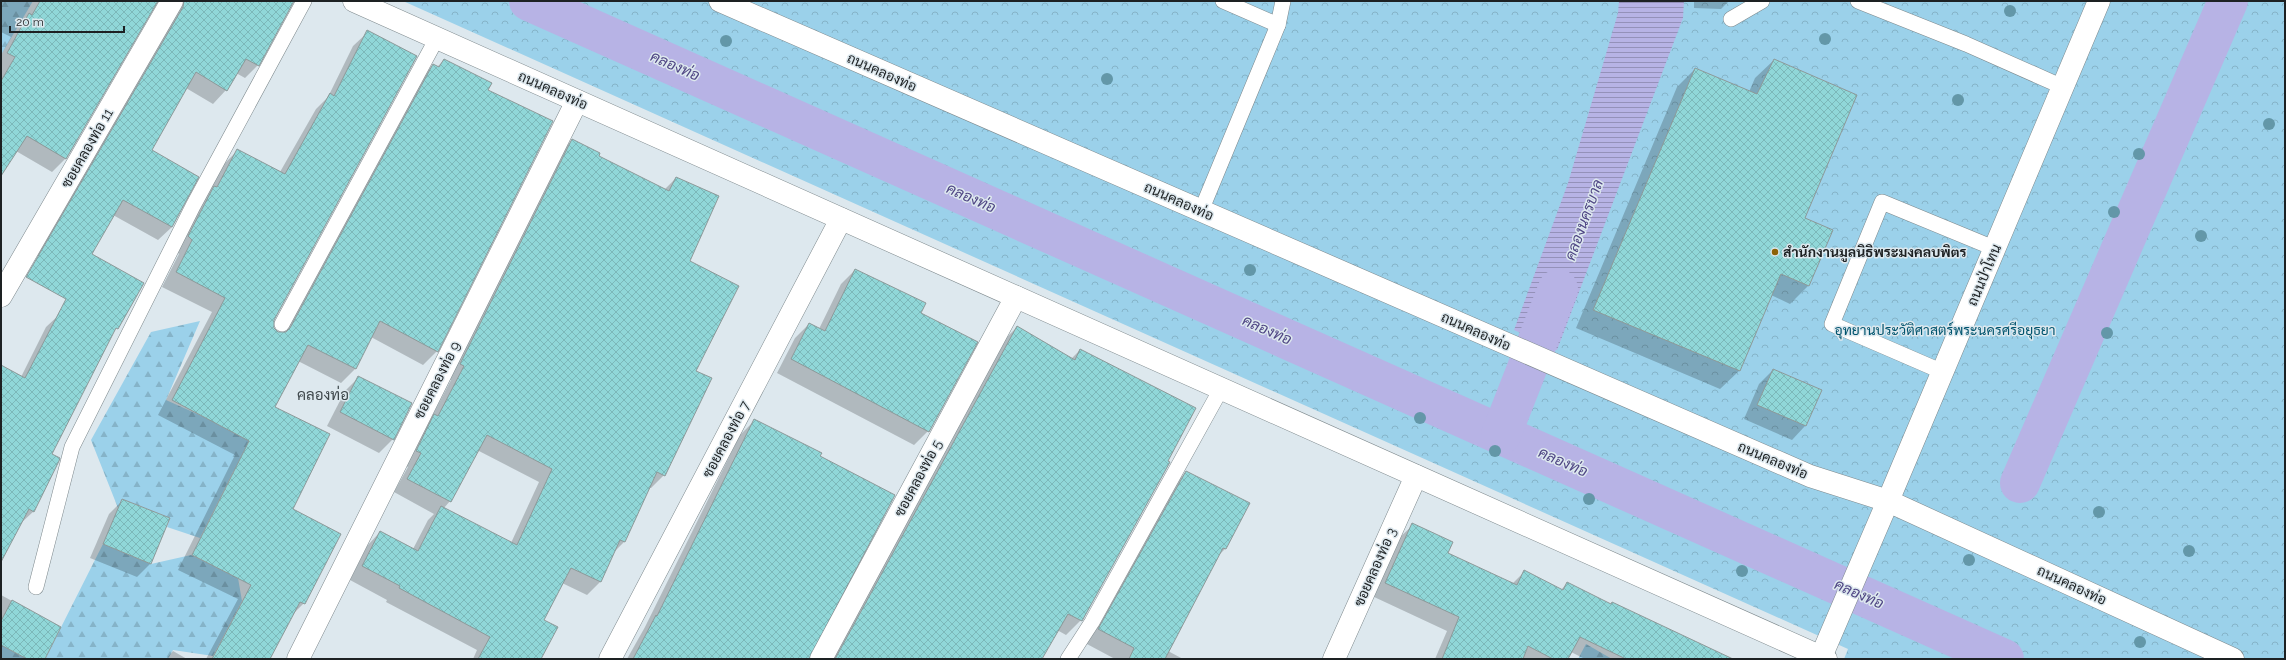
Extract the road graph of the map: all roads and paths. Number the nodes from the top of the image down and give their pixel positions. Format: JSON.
{"nodes":[{"id":1,"x":172,"y":1,"type":"edge"},
{"id":2,"x":304,"y":1,"type":"edge"},
{"id":3,"x":354,"y":1,"type":"edge"},
{"id":4,"x":720,"y":1,"type":"edge"},
{"id":5,"x":1223,"y":1,"type":"edge"},
{"id":6,"x":1283,"y":1,"type":"edge"},
{"id":7,"x":1762,"y":1,"type":"edge"},
{"id":8,"x":1858,"y":1,"type":"edge"},
{"id":9,"x":2099,"y":1,"type":"edge"},
{"id":10,"x":1731,"y":19,"type":"dead end"},
{"id":11,"x":1278,"y":25,"type":"junction"},
{"id":12,"x":437,"y":38,"type":"junction"},
{"id":13,"x":2063,"y":87,"type":"junction"},
{"id":14,"x":577,"y":101,"type":"junction"},
{"id":15,"x":1201,"y":210,"type":"junction"},
{"id":16,"x":841,"y":219,"type":"junction"},
{"id":17,"x":1996,"y":249,"type":"junction"},
{"id":18,"x":1,"y":296,"type":"edge"},
{"id":19,"x":1016,"y":297,"type":"junction"},
{"id":20,"x":282,"y":324,"type":"dead end"},
{"id":21,"x":1943,"y":372,"type":"junction"},
{"id":22,"x":1221,"y":389,"type":"junction"},
{"id":23,"x":1416,"y":476,"type":"junction"},
{"id":24,"x":1888,"y":501,"type":"junction"},
{"id":25,"x":36,"y":587,"type":"dead end"},
{"id":26,"x":1824,"y":653,"type":"edge"},
{"id":27,"x":298,"y":659,"type":"edge"},
{"id":28,"x":610,"y":659,"type":"edge"},
{"id":29,"x":821,"y":659,"type":"edge"},
{"id":30,"x":1068,"y":659,"type":"edge"},
{"id":31,"x":1334,"y":659,"type":"edge"},
{"id":32,"x":2233,"y":659,"type":"edge"}],
"edges":[{"from":1,"to":18,"type":"street","name":"ซอยคลองท่อ 11"},
{"from":2,"to":25,"type":"lane"},
{"from":3,"to":12,"type":"street","name":"ถนนคลองท่อ"},
{"from":4,"to":15,"type":"street","name":"ถนนคลองท่อ"},
{"from":5,"to":11,"type":"lane"},
{"from":6,"to":11,"type":"lane"},
{"from":7,"to":10,"type":"lane"},
{"from":8,"to":13,"type":"lane"},
{"from":9,"to":13,"type":"street","name":"ถนนป่าโทน"},
{"from":11,"to":15,"type":"lane"},
{"from":12,"to":14,"type":"street","name":"ถนนคลองท่อ"},
{"from":12,"to":20,"type":"lane"},
{"from":13,"to":17,"type":"street","name":"ถนนป่าโทน"},
{"from":14,"to":16,"type":"street","name":"ถนนคลองท่อ"},
{"from":14,"to":27,"type":"street","name":"ซอยคลองท่อ 9"},
{"from":15,"to":24,"type":"street","name":"ถนนคลองท่อ"},
{"from":16,"to":19,"type":"street","name":"ถนนคลองท่อ"},
{"from":16,"to":28,"type":"street","name":"ซอยคลองท่อ 7"},
{"from":17,"to":21,"type":"street","name":"ถนนป่าโทน"},
{"from":17,"to":21,"type":"lane"},
{"from":19,"to":22,"type":"street","name":"ถนนคลองท่อ"},
{"from":19,"to":29,"type":"street","name":"ซอยคลองท่อ 5"},
{"from":21,"to":24,"type":"street","name":"ถนนป่าโทน"},
{"from":22,"to":23,"type":"street","name":"ถนนคลองท่อ"},
{"from":22,"to":30,"type":"lane"},
{"from":23,"to":26,"type":"street","name":"ถนนคลองท่อ"},
{"from":23,"to":31,"type":"street","name":"ซอยคลองท่อ 3"},
{"from":24,"to":26,"type":"street","name":"ถนนป่าโทน"},
{"from":24,"to":32,"type":"street","name":"ถนนคลองท่อ"}]}
